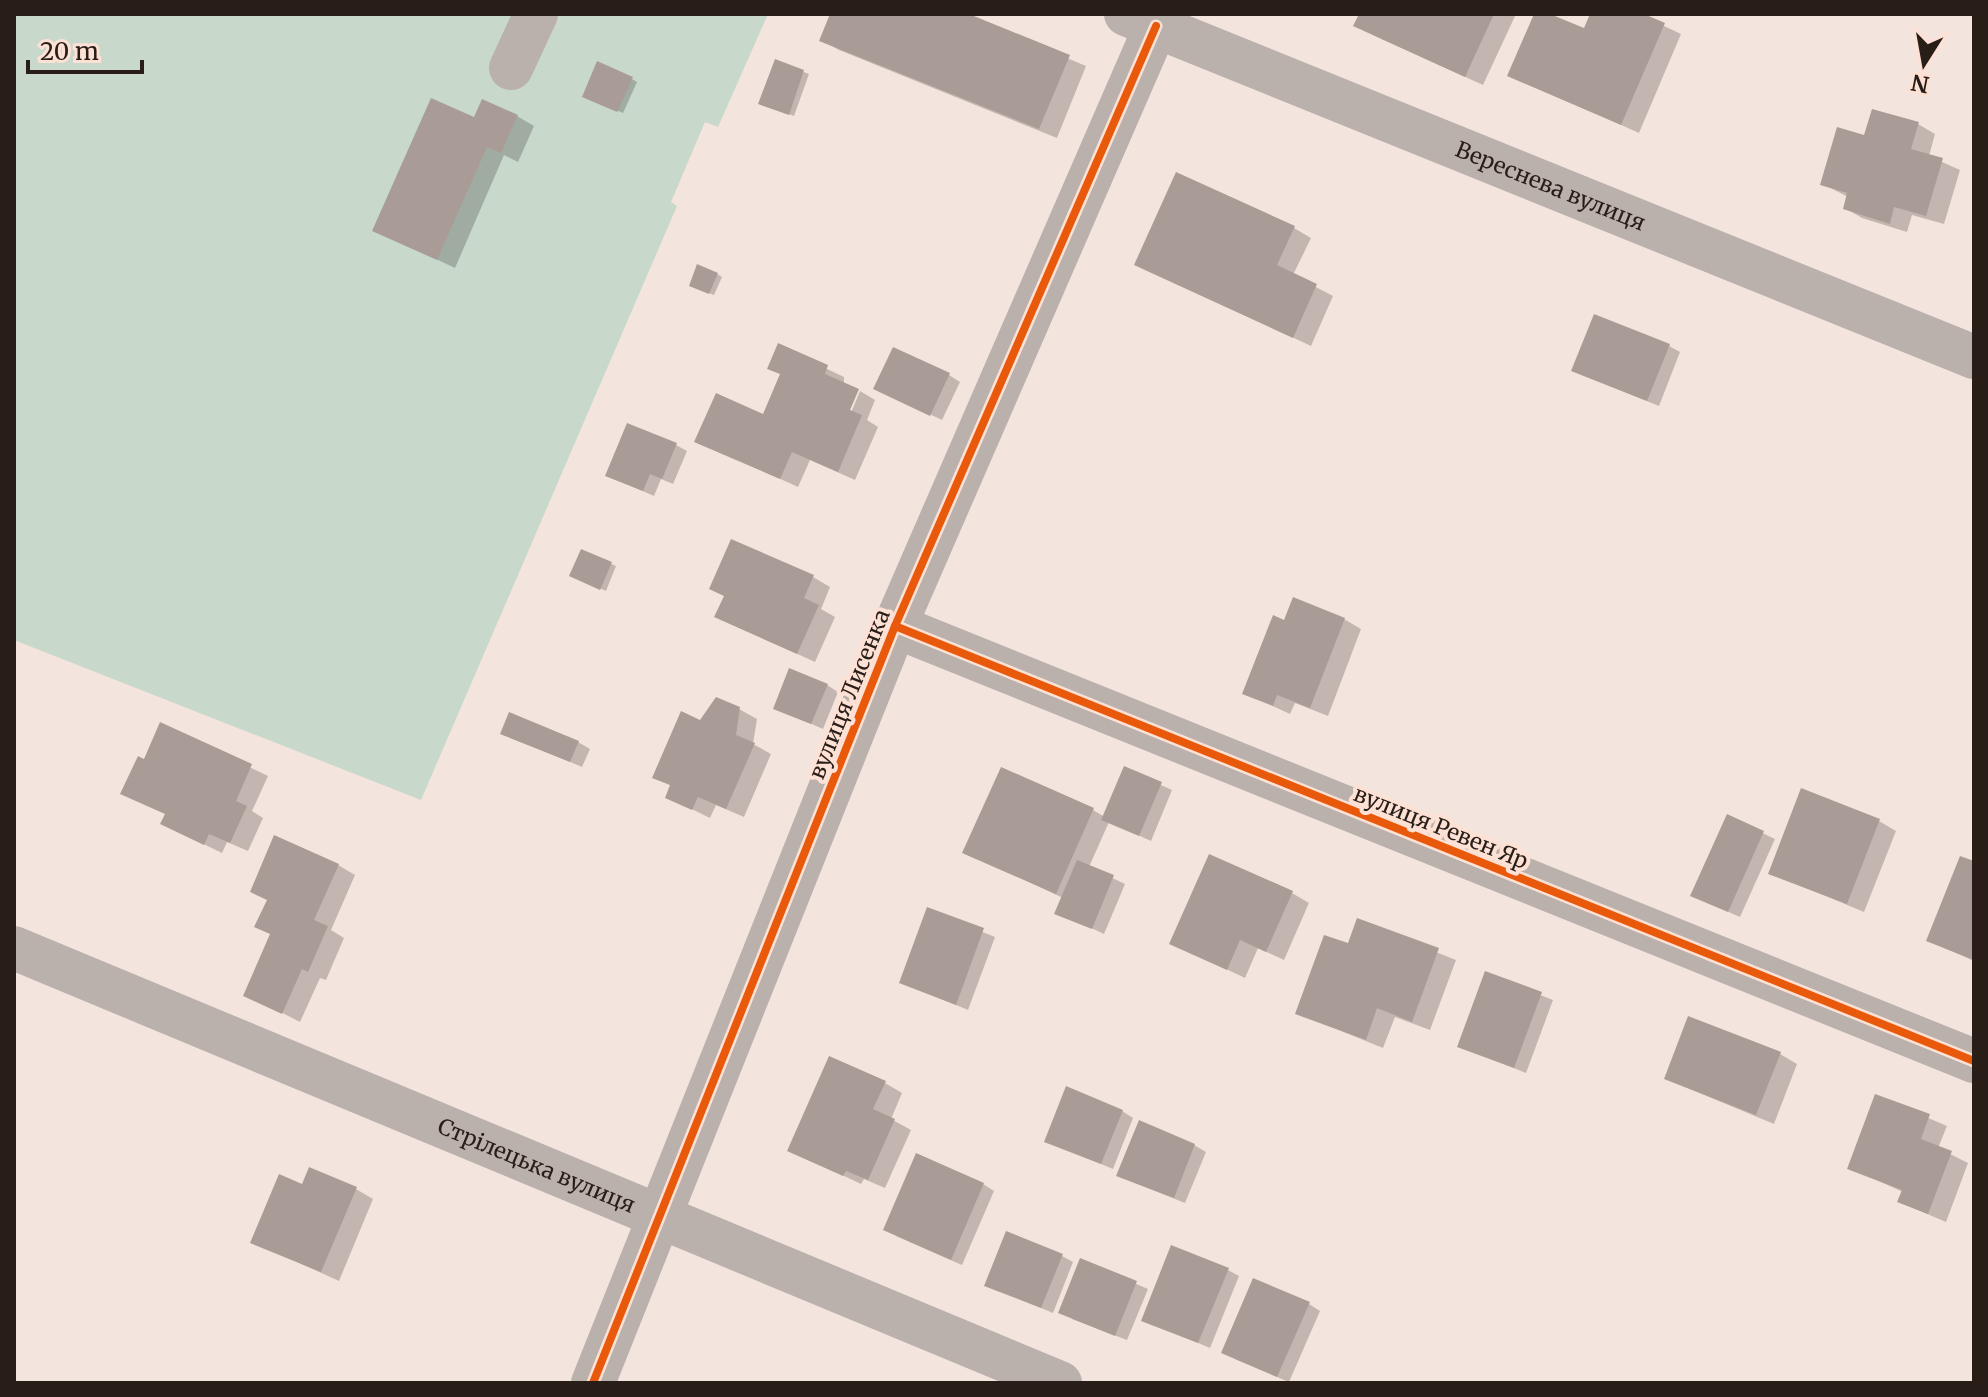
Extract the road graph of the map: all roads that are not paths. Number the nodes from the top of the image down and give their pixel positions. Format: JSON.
{"nodes":[{"id":1,"x":536,"y":14,"type":"edge"},
{"id":2,"x":1141,"y":20,"type":"edge"},
{"id":3,"x":511,"y":68,"type":"dead end"},
{"id":4,"x":1974,"y":357,"type":"edge"},
{"id":5,"x":895,"y":626,"type":"junction"},
{"id":6,"x":14,"y":948,"type":"edge"},
{"id":7,"x":1974,"y":1061,"type":"edge"},
{"id":8,"x":660,"y":1218,"type":"junction"},
{"id":9,"x":593,"y":1383,"type":"edge"},
{"id":10,"x":1060,"y":1383,"type":"edge"}],
"edges":[{"from":1,"to":3,"type":"street"},
{"from":2,"to":4,"type":"street","name":"Вереснева вулиця"},
{"from":2,"to":5,"type":"street","name":"вулиця Лисенка"},
{"from":5,"to":7,"type":"street","name":"вулиця Ревен Яр"},
{"from":5,"to":8,"type":"street","name":"вулиця Лисенка"},
{"from":6,"to":8,"type":"street","name":"Стрілецька вулиця"},
{"from":8,"to":9,"type":"street","name":"вулиця Лисенка"},
{"from":8,"to":10,"type":"street","name":"Стрілецька вулиця"}]}
